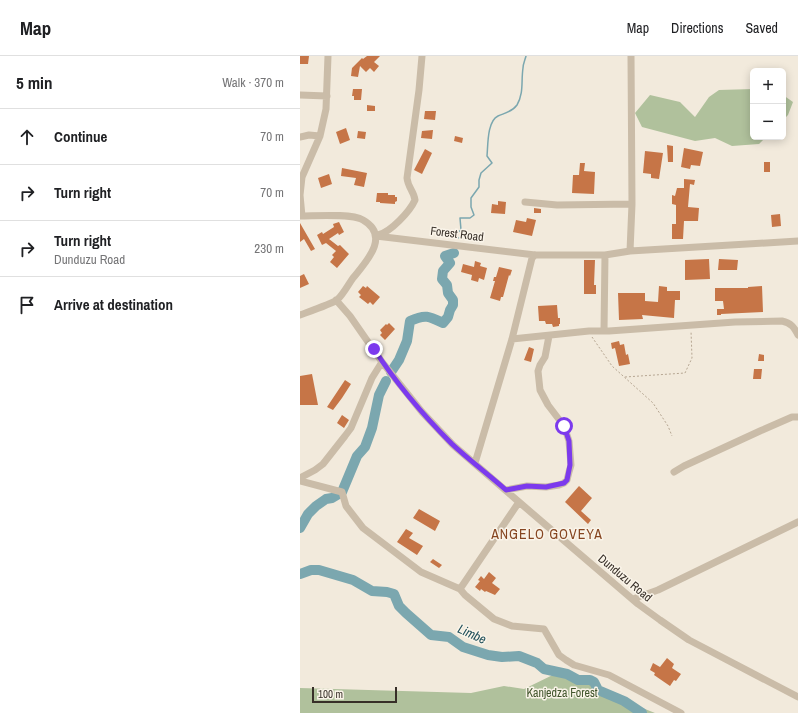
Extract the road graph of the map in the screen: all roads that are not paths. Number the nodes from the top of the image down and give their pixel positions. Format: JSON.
{"nodes":[{"id":1,"x":328,"y":56,"type":"edge"},
{"id":2,"x":422,"y":56,"type":"edge"},
{"id":3,"x":631,"y":56,"type":"edge"},
{"id":4,"x":300,"y":95,"type":"edge"},
{"id":5,"x":327,"y":96,"type":"junction"},
{"id":6,"x":320,"y":136,"type":"junction"},
{"id":7,"x":300,"y":137,"type":"edge"},
{"id":8,"x":525,"y":202,"type":"dead end"},
{"id":9,"x":632,"y":204,"type":"junction"},
{"id":10,"x":301,"y":216,"type":"edge"},
{"id":11,"x":376,"y":236,"type":"junction"},
{"id":12,"x":798,"y":242,"type":"edge"},
{"id":13,"x":630,"y":251,"type":"junction"},
{"id":14,"x":535,"y":255,"type":"junction"},
{"id":15,"x":605,"y":255,"type":"junction"},
{"id":16,"x":336,"y":300,"type":"junction"},
{"id":17,"x":300,"y":315,"type":"edge"},
{"id":18,"x":604,"y":331,"type":"junction"},
{"id":19,"x":798,"y":335,"type":"edge"},
{"id":20,"x":549,"y":336,"type":"junction"},
{"id":21,"x":512,"y":339,"type":"junction"},
{"id":22,"x":382,"y":362,"type":"junction"},
{"id":23,"x":798,"y":417,"type":"edge"},
{"id":24,"x":475,"y":463,"type":"junction"},
{"id":25,"x":674,"y":472,"type":"dead end"},
{"id":26,"x":300,"y":478,"type":"edge"},
{"id":27,"x":300,"y":481,"type":"edge"},
{"id":28,"x":506,"y":490,"type":"junction"},
{"id":29,"x":519,"y":502,"type":"junction"},
{"id":30,"x":798,"y":522,"type":"edge"},
{"id":31,"x":460,"y":589,"type":"junction"},
{"id":32,"x":633,"y":599,"type":"junction"},
{"id":33,"x":798,"y":697,"type":"edge"},
{"id":34,"x":681,"y":713,"type":"edge"}],
"edges":[{"from":1,"to":5,"type":"street"},
{"from":2,"to":11,"type":"street"},
{"from":3,"to":9,"type":"street"},
{"from":4,"to":5,"type":"street"},
{"from":5,"to":6,"type":"street"},
{"from":6,"to":7,"type":"street"},
{"from":6,"to":10,"type":"street"},
{"from":8,"to":9,"type":"street"},
{"from":9,"to":13,"type":"street"},
{"from":10,"to":11,"type":"street"},
{"from":11,"to":14,"type":"street","name":"Forest Road"},
{"from":11,"to":16,"type":"street"},
{"from":12,"to":13,"type":"street","name":"Forest Road"},
{"from":13,"to":15,"type":"street","name":"Forest Road"},
{"from":14,"to":15,"type":"street","name":"Forest Road"},
{"from":14,"to":21,"type":"street"},
{"from":15,"to":18,"type":"street"},
{"from":16,"to":17,"type":"street"},
{"from":16,"to":22,"type":"street","name":"Dunduzu Road"},
{"from":18,"to":19,"type":"street"},
{"from":18,"to":20,"type":"street"},
{"from":20,"to":21,"type":"street"},
{"from":20,"to":28,"type":"street"},
{"from":21,"to":24,"type":"street"},
{"from":22,"to":24,"type":"street","name":"Dunduzu Road"},
{"from":22,"to":26,"type":"street"},
{"from":23,"to":25,"type":"street"},
{"from":24,"to":28,"type":"street","name":"Dunduzu Road"},
{"from":27,"to":31,"type":"street"},
{"from":28,"to":29,"type":"street","name":"Dunduzu Road"},
{"from":29,"to":31,"type":"street"},
{"from":29,"to":32,"type":"street","name":"Dunduzu Road"},
{"from":30,"to":32,"type":"street"},
{"from":31,"to":34,"type":"street"},
{"from":32,"to":33,"type":"street","name":"Dunduzu Road"}]}
